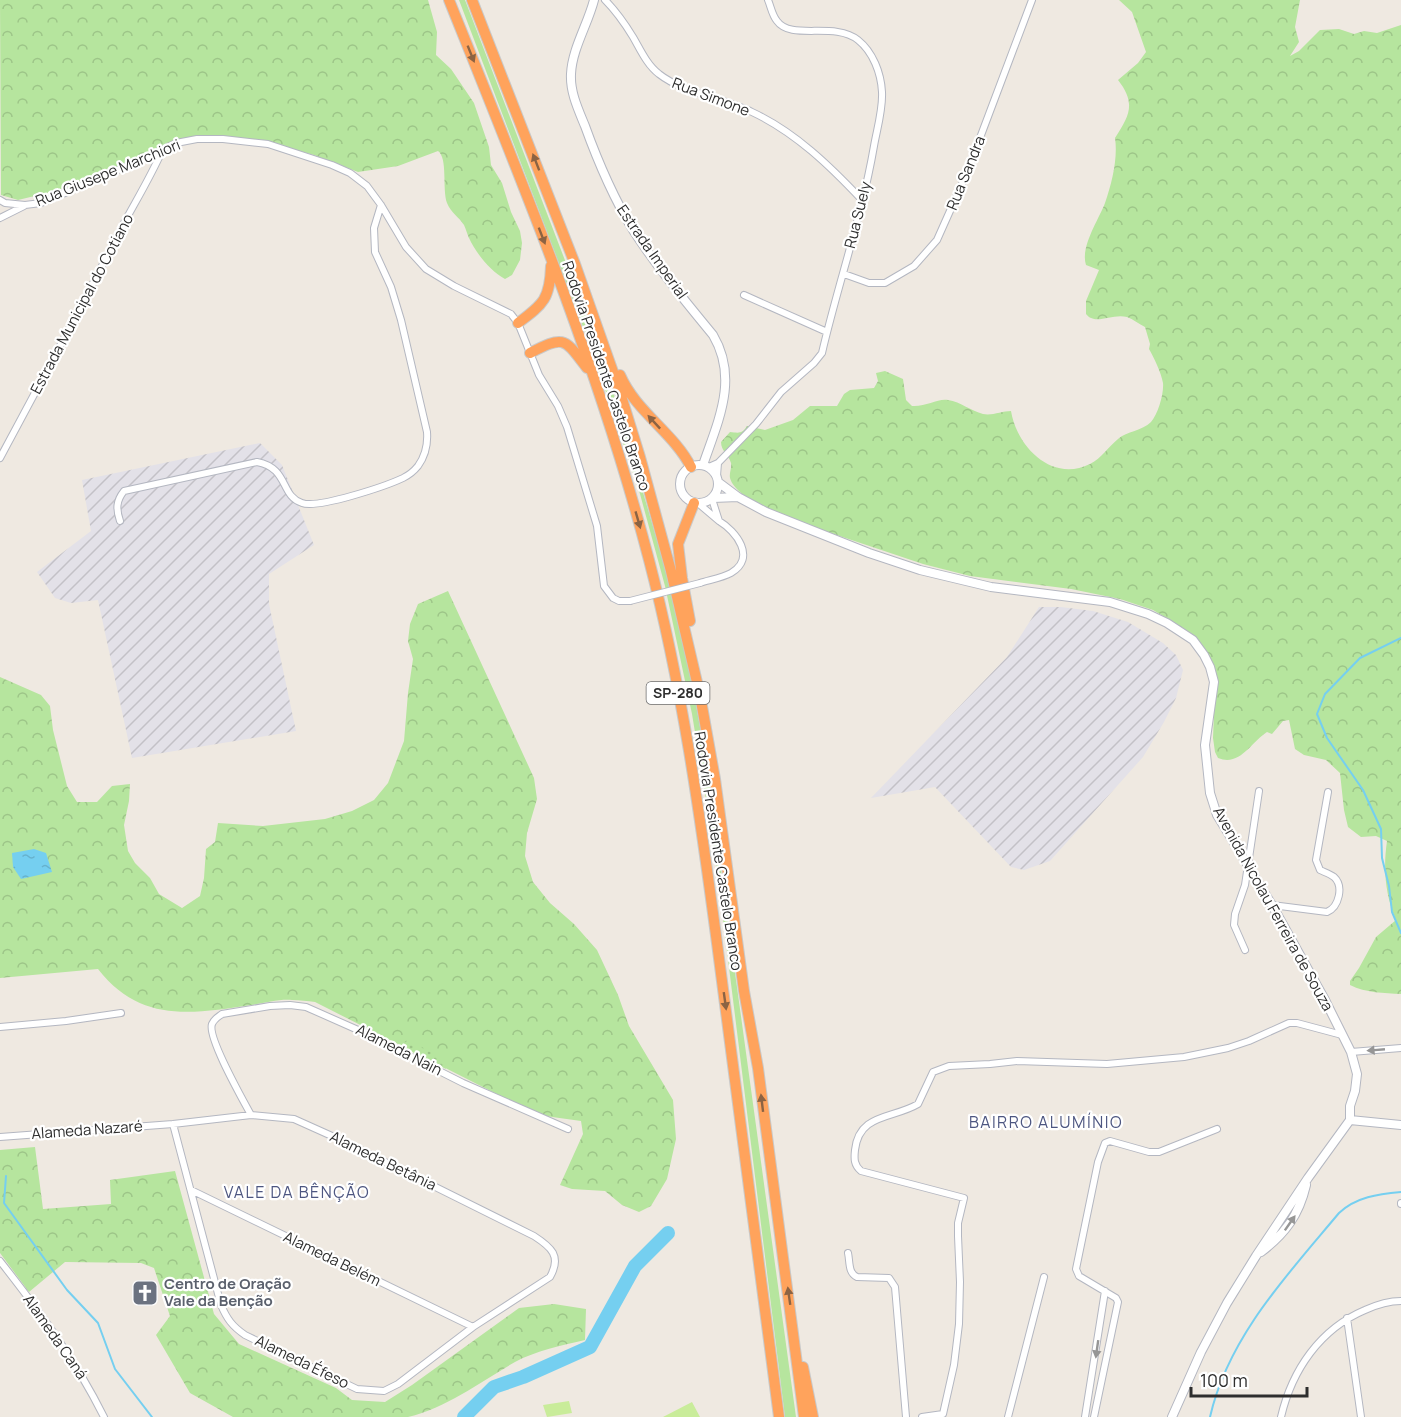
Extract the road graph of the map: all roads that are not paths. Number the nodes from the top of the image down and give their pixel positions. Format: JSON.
{"nodes":[{"id":1,"x":449,"y":0,"type":"edge"},
{"id":2,"x":472,"y":0,"type":"edge"},
{"id":3,"x":594,"y":0,"type":"edge"},
{"id":4,"x":605,"y":0,"type":"edge"},
{"id":5,"x":768,"y":0,"type":"edge"},
{"id":6,"x":1032,"y":0,"type":"edge"},
{"id":7,"x":162,"y":150,"type":"junction"},
{"id":8,"x":0,"y":200,"type":"edge"},
{"id":9,"x":862,"y":200,"type":"junction"},
{"id":10,"x":381,"y":205,"type":"junction"},
{"id":11,"x":25,"y":206,"type":"junction"},
{"id":12,"x":0,"y":218,"type":"edge"},
{"id":13,"x":551,"y":260,"type":"junction"},
{"id":14,"x":575,"y":264,"type":"junction"},
{"id":15,"x":844,"y":274,"type":"junction"},
{"id":16,"x":744,"y":295,"type":"dead end"},
{"id":17,"x":518,"y":323,"type":"junction"},
{"id":18,"x":827,"y":332,"type":"junction"},
{"id":19,"x":530,"y":353,"type":"junction"},
{"id":20,"x":593,"y":375,"type":"junction"},
{"id":21,"x":0,"y":458,"type":"edge"},
{"id":22,"x":718,"y":463,"type":"junction"},
{"id":23,"x":691,"y":466,"type":"junction"},
{"id":24,"x":706,"y":466,"type":"junction"},
{"id":25,"x":718,"y":479,"type":"junction"},
{"id":26,"x":738,"y":498,"type":"junction"},
{"id":27,"x":713,"y":499,"type":"junction"},
{"id":28,"x":696,"y":504,"type":"junction"},
{"id":29,"x":120,"y":521,"type":"dead end"},
{"id":30,"x":719,"y":521,"type":"junction"},
{"id":31,"x":700,"y":695,"type":"junction"},
{"id":32,"x":1259,"y":791,"type":"dead end"},
{"id":33,"x":1328,"y":792,"type":"dead end"},
{"id":34,"x":1248,"y":866,"type":"junction"},
{"id":35,"x":1272,"y":905,"type":"junction"},
{"id":36,"x":1245,"y":950,"type":"dead end"},
{"id":37,"x":121,"y":1013,"type":"dead end"},
{"id":38,"x":0,"y":1027,"type":"edge"},
{"id":39,"x":1342,"y":1035,"type":"junction"},
{"id":40,"x":1401,"y":1048,"type":"edge"},
{"id":41,"x":1351,"y":1052,"type":"junction"},
{"id":42,"x":250,"y":1115,"type":"junction"},
{"id":43,"x":1350,"y":1120,"type":"junction"},
{"id":44,"x":173,"y":1124,"type":"junction"},
{"id":45,"x":1401,"y":1125,"type":"edge"},
{"id":46,"x":568,"y":1129,"type":"dead end"},
{"id":47,"x":1217,"y":1129,"type":"dead end"},
{"id":48,"x":0,"y":1137,"type":"edge"},
{"id":49,"x":191,"y":1190,"type":"junction"},
{"id":50,"x":848,"y":1253,"type":"dead end"},
{"id":51,"x":0,"y":1261,"type":"edge"},
{"id":52,"x":550,"y":1276,"type":"joint"},
{"id":53,"x":1044,"y":1277,"type":"dead end"},
{"id":54,"x":1105,"y":1291,"type":"junction"},
{"id":55,"x":1401,"y":1301,"type":"edge"},
{"id":56,"x":1347,"y":1318,"type":"junction"},
{"id":57,"x":1101,"y":1322,"type":"junction"},
{"id":58,"x":1112,"y":1323,"type":"junction"},
{"id":59,"x":473,"y":1327,"type":"junction"},
{"id":60,"x":794,"y":1337,"type":"junction"},
{"id":61,"x":104,"y":1417,"type":"edge"},
{"id":62,"x":779,"y":1417,"type":"edge"},
{"id":63,"x":804,"y":1417,"type":"edge"},
{"id":64,"x":813,"y":1417,"type":"edge"},
{"id":65,"x":906,"y":1417,"type":"edge"},
{"id":66,"x":922,"y":1417,"type":"edge"},
{"id":67,"x":1011,"y":1417,"type":"edge"},
{"id":68,"x":1085,"y":1417,"type":"edge"},
{"id":69,"x":1094,"y":1417,"type":"edge"},
{"id":70,"x":1172,"y":1417,"type":"edge"},
{"id":71,"x":1281,"y":1417,"type":"edge"},
{"id":72,"x":1361,"y":1417,"type":"edge"}],
"edges":[{"from":1,"to":13,"type":"highway","name":"Rodovia Presidente Castelo Branco","number":"SP-280","one_way":true},
{"from":14,"to":2,"type":"highway","name":"Rodovia Presidente Castelo Branco","number":"SP-280","one_way":true},
{"from":3,"to":24,"type":"street","name":"Estrada Imperial"},
{"from":4,"to":9,"type":"street","name":"Rua Simone"},
{"from":5,"to":9,"type":"street","name":"Rua Suely"},
{"from":6,"to":15,"type":"street","name":"Rua Sandra"},
{"from":7,"to":10,"type":"street","name":"Rua Giusepe Marchiori"},
{"from":7,"to":11,"type":"street","name":"Rua Giusepe Marchiori"},
{"from":7,"to":21,"type":"street","name":"Estrada Municipal do Cotiano"},
{"from":8,"to":11,"type":"street","name":"Rua Giusepe Marchiori"},
{"from":9,"to":15,"type":"street","name":"Rua Suely"},
{"from":10,"to":17,"type":"street","name":"Rua Giusepe Marchiori"},
{"from":10,"to":29,"type":"street"},
{"from":11,"to":12,"type":"street"},
{"from":13,"to":17,"type":"highway"},
{"from":13,"to":20,"type":"highway","name":"Rodovia Presidente Castelo Branco","number":"SP-280"},
{"from":23,"to":14,"type":"highway","one_way":true},
{"from":14,"to":31,"type":"highway","name":"Rodovia Presidente Castelo Branco","number":"SP-280"},
{"from":15,"to":18,"type":"street","name":"Rua Suely"},
{"from":16,"to":18,"type":"street"},
{"from":17,"to":19,"type":"street"},
{"from":18,"to":22,"type":"street","name":"Rua Suely"},
{"from":19,"to":20,"type":"highway"},
{"from":19,"to":30,"type":"street","bridge":true},
{"from":20,"to":62,"type":"highway","name":"Rodovia Presidente Castelo Branco","number":"SP-280","one_way":true},
{"from":22,"to":24,"type":"street","name":"Rua Suely"},
{"from":22,"to":25,"type":"street"},
{"from":23,"to":24,"type":"street"},
{"from":23,"to":28,"type":"street"},
{"from":24,"to":25,"type":"street"},
{"from":25,"to":26,"type":"street","name":"Avenida Nicolau Ferreira de Souza"},
{"from":25,"to":27,"type":"street"},
{"from":26,"to":27,"type":"street","name":"Avenida Nicolau Ferreira de Souza"},
{"from":26,"to":34,"type":"street","name":"Avenida Nicolau Ferreira de Souza"},
{"from":27,"to":28,"type":"street"},
{"from":27,"to":30,"type":"street"},
{"from":28,"to":30,"type":"street"},
{"from":28,"to":31,"type":"highway"},
{"from":60,"to":31,"type":"highway","name":"Rodovia Presidente Castelo Branco","number":"SP-280","one_way":true},
{"from":32,"to":34,"type":"street"},
{"from":33,"to":35,"type":"street"},
{"from":34,"to":35,"type":"street","name":"Avenida Nicolau Ferreira de Souza"},
{"from":34,"to":36,"type":"street"},
{"from":35,"to":39,"type":"street","name":"Avenida Nicolau Ferreira de Souza"},
{"from":37,"to":38,"type":"street"},
{"from":39,"to":41,"type":"street","name":"Avenida Nicolau Ferreira de Souza"},
{"from":39,"to":66,"type":"street"},
{"from":40,"to":41,"type":"street","one_way":true},
{"from":41,"to":43,"type":"street","name":"Avenida Nicolau Ferreira de Souza"},
{"from":42,"to":44,"type":"street","name":"Alameda Betânia"},
{"from":42,"to":46,"type":"street","name":"Alameda Nain"},
{"from":42,"to":52,"type":"street","name":"Alameda Betânia"},
{"from":43,"to":45,"type":"street"},
{"from":43,"to":70,"type":"street","name":"Avenida Nicolau Ferreira de Souza"},
{"from":44,"to":48,"type":"street","name":"Alameda Nazaré"},
{"from":44,"to":49,"type":"street","name":"Alameda Éfeso"},
{"from":47,"to":54,"type":"street"},
{"from":49,"to":59,"type":"street","name":"Alameda Belém"},
{"from":49,"to":59,"type":"street","name":"Alameda Éfeso"},
{"from":50,"to":65,"type":"street"},
{"from":51,"to":61,"type":"street","name":"Alameda Caná"},
{"from":52,"to":59,"type":"street","name":"Alameda Éfeso"},
{"from":53,"to":67,"type":"street"},
{"from":54,"to":57,"type":"street"},
{"from":54,"to":58,"type":"street"},
{"from":55,"to":56,"type":"street"},
{"from":56,"to":71,"type":"street"},
{"from":56,"to":72,"type":"street"},
{"from":57,"to":58,"type":"street"},
{"from":57,"to":68,"type":"street","one_way":true},
{"from":58,"to":69,"type":"street"},
{"from":60,"to":63,"type":"highway","name":"Rodovia Presidente Castelo Branco","number":"SP-280"},
{"from":60,"to":64,"type":"highway"}]}
